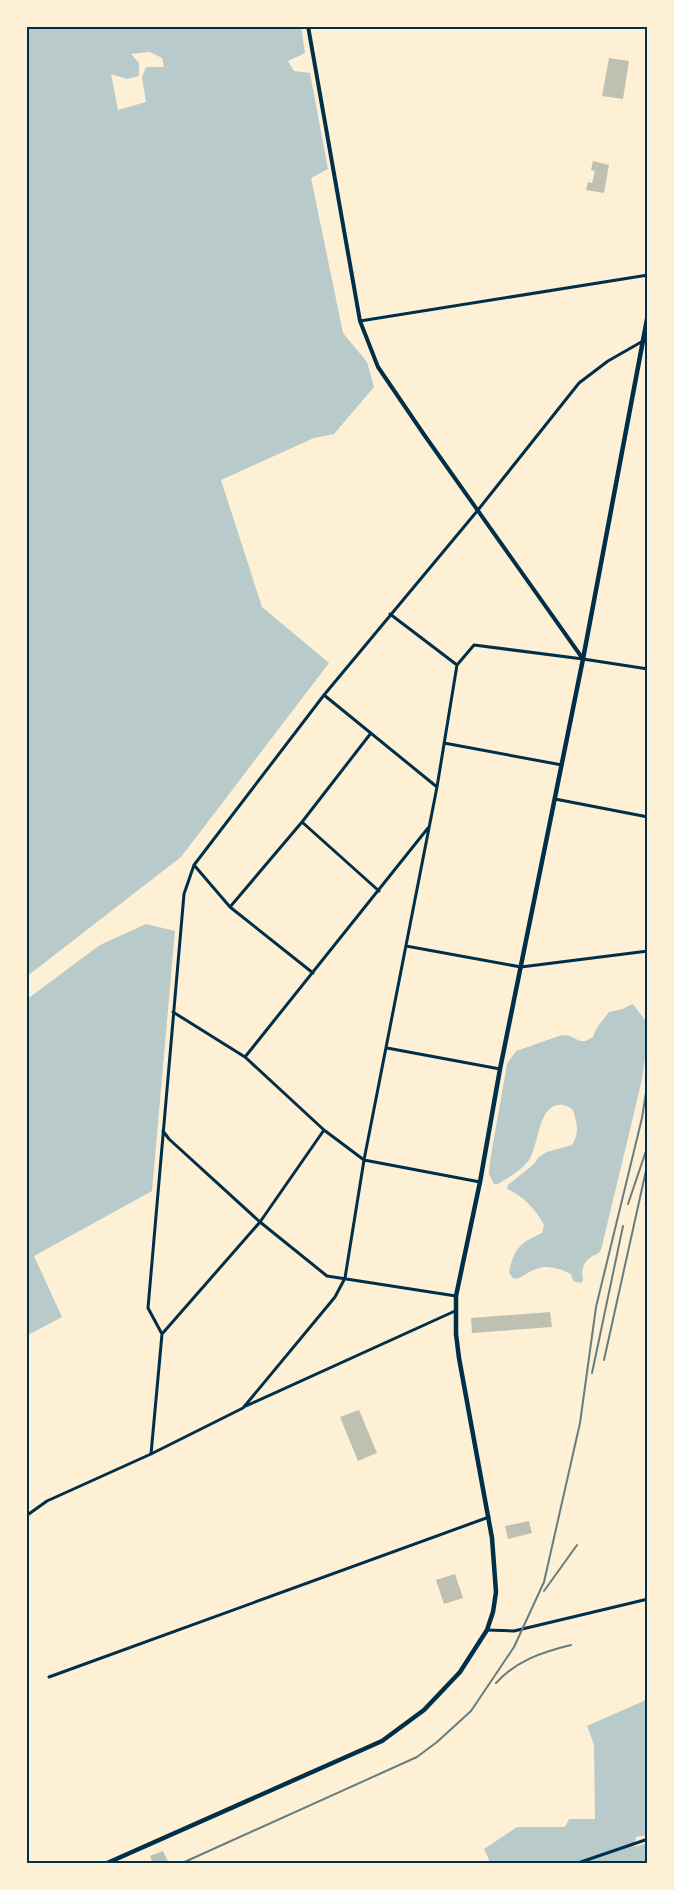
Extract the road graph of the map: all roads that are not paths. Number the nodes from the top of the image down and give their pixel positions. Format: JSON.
{"nodes":[{"id":1,"x":308,"y":26,"type":"edge"},
{"id":2,"x":648,"y":275,"type":"edge"},
{"id":3,"x":648,"y":314,"type":"edge"},
{"id":4,"x":360,"y":321,"type":"junction"},
{"id":5,"x":645,"y":341,"type":"edge"},
{"id":6,"x":478,"y":510,"type":"junction"},
{"id":7,"x":390,"y":614,"type":"junction"},
{"id":8,"x":583,"y":659,"type":"junction"},
{"id":9,"x":457,"y":665,"type":"junction"},
{"id":10,"x":648,"y":669,"type":"edge"},
{"id":11,"x":324,"y":695,"type":"junction"},
{"id":12,"x":371,"y":734,"type":"junction"},
{"id":13,"x":444,"y":743,"type":"junction"},
{"id":14,"x":562,"y":765,"type":"junction"},
{"id":15,"x":438,"y":787,"type":"junction"},
{"id":16,"x":555,"y":799,"type":"junction"},
{"id":17,"x":648,"y":817,"type":"edge"},
{"id":18,"x":302,"y":822,"type":"junction"},
{"id":19,"x":428,"y":828,"type":"junction"},
{"id":20,"x":194,"y":866,"type":"junction"},
{"id":21,"x":379,"y":891,"type":"junction"},
{"id":22,"x":230,"y":907,"type":"junction"},
{"id":23,"x":406,"y":946,"type":"junction"},
{"id":24,"x":648,"y":951,"type":"edge"},
{"id":25,"x":521,"y":967,"type":"junction"},
{"id":26,"x":313,"y":973,"type":"junction"},
{"id":27,"x":173,"y":1012,"type":"junction"},
{"id":28,"x":387,"y":1048,"type":"junction"},
{"id":29,"x":245,"y":1058,"type":"junction"},
{"id":30,"x":500,"y":1069,"type":"junction"},
{"id":31,"x":163,"y":1130,"type":"junction"},
{"id":32,"x":324,"y":1130,"type":"junction"},
{"id":33,"x":364,"y":1160,"type":"junction"},
{"id":34,"x":480,"y":1182,"type":"junction"},
{"id":35,"x":260,"y":1222,"type":"junction"},
{"id":36,"x":345,"y":1278,"type":"junction"},
{"id":37,"x":456,"y":1296,"type":"junction"},
{"id":38,"x":455,"y":1312,"type":"junction"},
{"id":39,"x":162,"y":1334,"type":"junction"},
{"id":40,"x":244,"y":1408,"type":"junction"},
{"id":41,"x":151,"y":1454,"type":"junction"},
{"id":42,"x":26,"y":1516,"type":"edge"},
{"id":43,"x":489,"y":1517,"type":"junction"},
{"id":44,"x":648,"y":1599,"type":"edge"},
{"id":45,"x":487,"y":1630,"type":"junction"},
{"id":46,"x":49,"y":1677,"type":"dead end"},
{"id":47,"x":648,"y":1839,"type":"edge"},
{"id":48,"x":105,"y":1864,"type":"edge"},
{"id":49,"x":575,"y":1864,"type":"edge"}],
"edges":[{"from":1,"to":4,"type":"street"},
{"from":2,"to":4,"type":"street"},
{"from":3,"to":5,"type":"main road"},
{"from":4,"to":6,"type":"street"},
{"from":5,"to":6,"type":"street"},
{"from":5,"to":8,"type":"main road"},
{"from":6,"to":7,"type":"street"},
{"from":6,"to":8,"type":"street"},
{"from":7,"to":9,"type":"street"},
{"from":7,"to":11,"type":"street"},
{"from":8,"to":9,"type":"street"},
{"from":8,"to":10,"type":"street"},
{"from":8,"to":14,"type":"main road"},
{"from":9,"to":13,"type":"street"},
{"from":11,"to":12,"type":"street"},
{"from":11,"to":20,"type":"street"},
{"from":12,"to":15,"type":"street"},
{"from":12,"to":18,"type":"street"},
{"from":13,"to":14,"type":"street"},
{"from":13,"to":15,"type":"street"},
{"from":14,"to":16,"type":"main road"},
{"from":15,"to":19,"type":"street"},
{"from":16,"to":17,"type":"street"},
{"from":16,"to":25,"type":"main road"},
{"from":18,"to":21,"type":"street"},
{"from":18,"to":22,"type":"street"},
{"from":19,"to":21,"type":"street"},
{"from":19,"to":23,"type":"street"},
{"from":20,"to":22,"type":"street"},
{"from":20,"to":27,"type":"street"},
{"from":21,"to":26,"type":"street"},
{"from":22,"to":26,"type":"street"},
{"from":23,"to":25,"type":"street"},
{"from":23,"to":28,"type":"street"},
{"from":24,"to":25,"type":"street"},
{"from":25,"to":30,"type":"main road"},
{"from":26,"to":29,"type":"street"},
{"from":27,"to":29,"type":"street"},
{"from":27,"to":31,"type":"street"},
{"from":28,"to":30,"type":"street"},
{"from":28,"to":33,"type":"street"},
{"from":29,"to":32,"type":"street"},
{"from":30,"to":34,"type":"main road"},
{"from":31,"to":35,"type":"street"},
{"from":31,"to":39,"type":"street"},
{"from":32,"to":33,"type":"street"},
{"from":32,"to":35,"type":"street"},
{"from":33,"to":34,"type":"street"},
{"from":33,"to":36,"type":"street"},
{"from":34,"to":37,"type":"main road"},
{"from":35,"to":36,"type":"street"},
{"from":35,"to":39,"type":"street"},
{"from":36,"to":37,"type":"street"},
{"from":36,"to":40,"type":"street"},
{"from":37,"to":38,"type":"main road"},
{"from":38,"to":40,"type":"street"},
{"from":38,"to":43,"type":"main road"},
{"from":39,"to":41,"type":"street"},
{"from":40,"to":41,"type":"street"},
{"from":41,"to":42,"type":"street"},
{"from":43,"to":45,"type":"main road"},
{"from":43,"to":46,"type":"street"},
{"from":44,"to":45,"type":"street"},
{"from":45,"to":48,"type":"main road"},
{"from":47,"to":49,"type":"street"}]}
